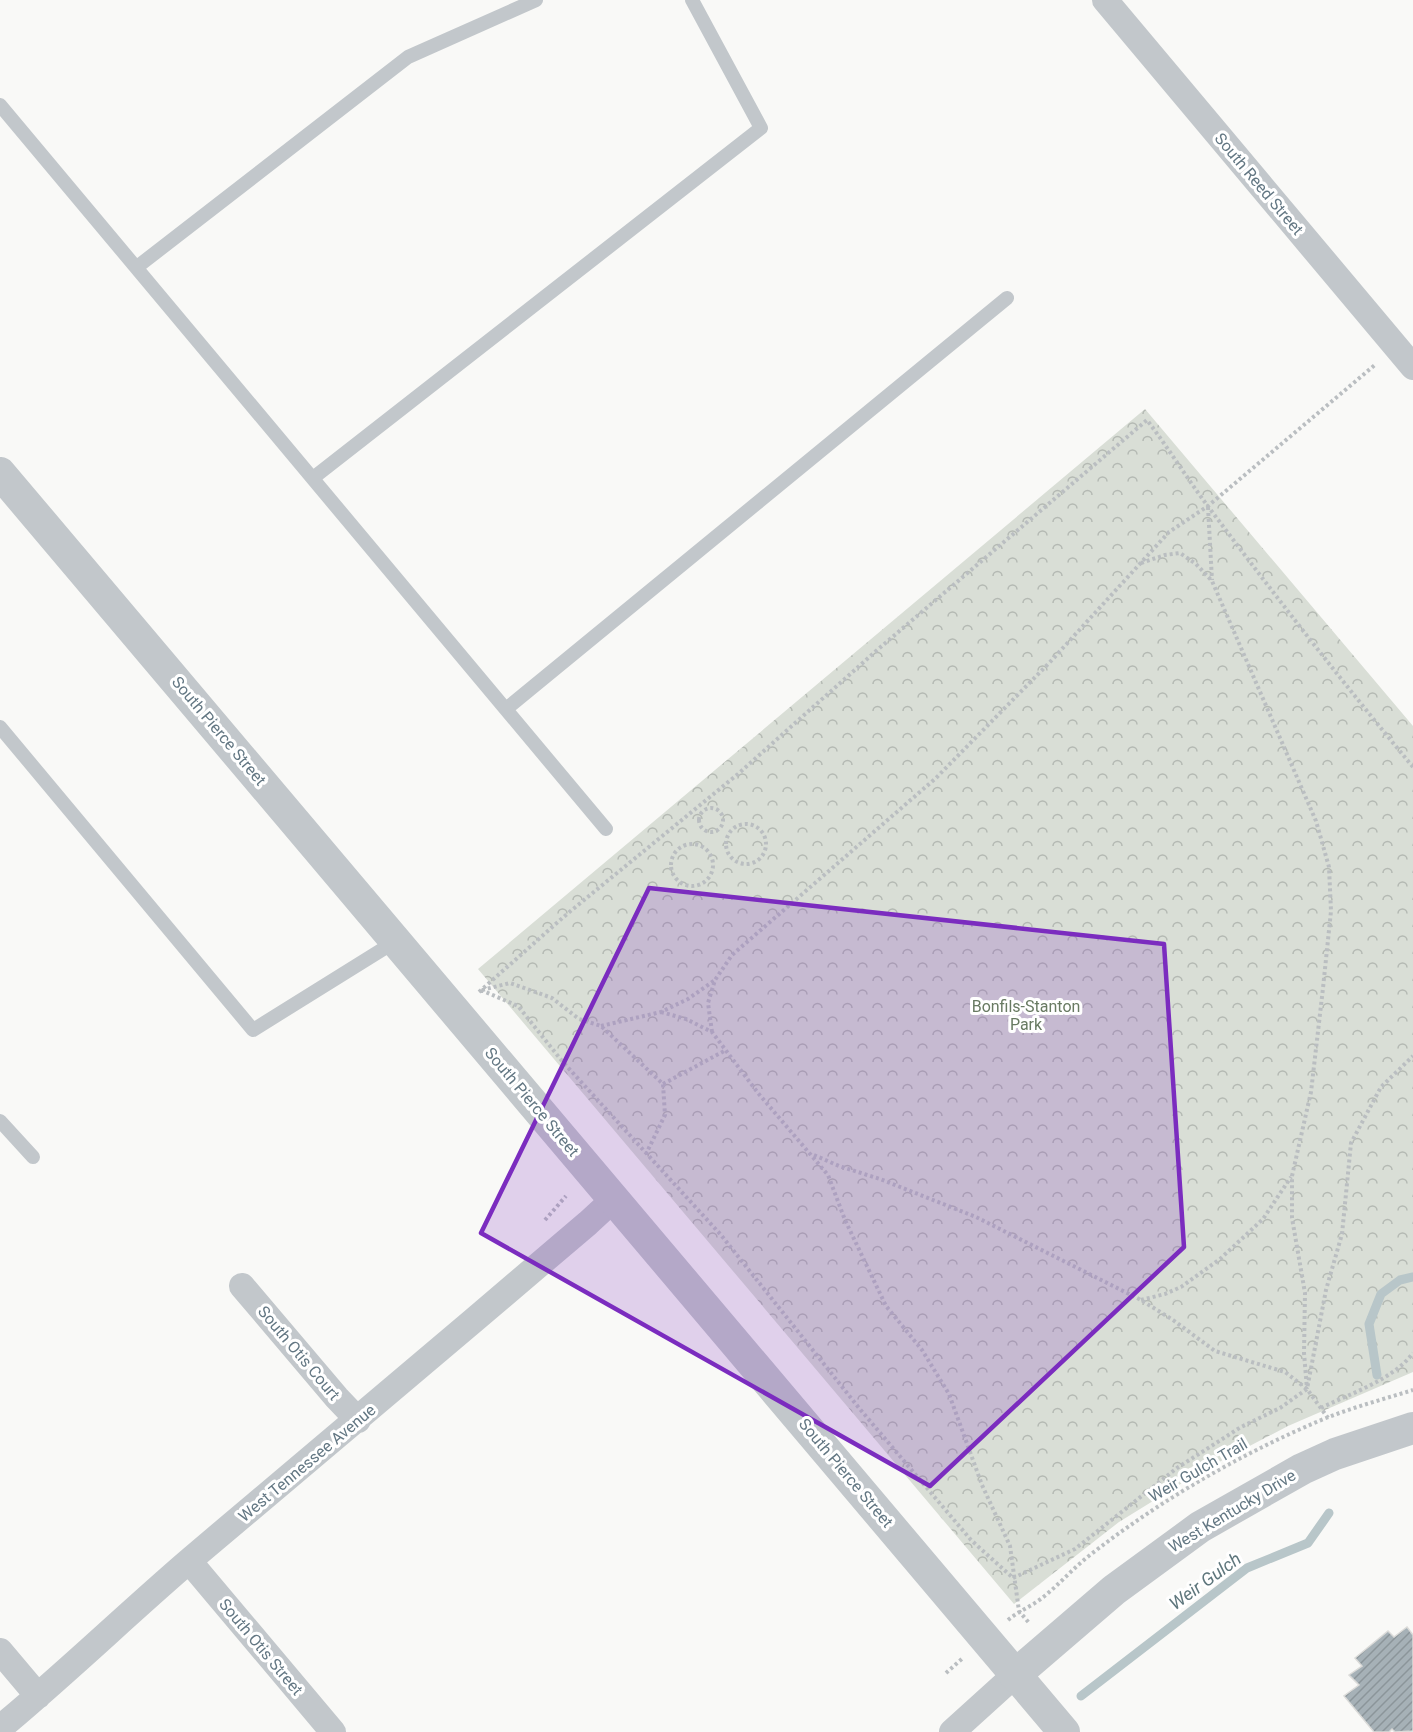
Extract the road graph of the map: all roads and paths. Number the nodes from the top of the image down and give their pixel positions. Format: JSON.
{"nodes":[{"id":1,"x":536,"y":0,"type":"edge"},
{"id":2,"x":692,"y":0,"type":"edge"},
{"id":3,"x":1105,"y":0,"type":"edge"},
{"id":4,"x":0,"y":105,"type":"edge"},
{"id":5,"x":137,"y":267,"type":"junction"},
{"id":6,"x":1007,"y":298,"type":"dead end"},
{"id":7,"x":1376,"y":364,"type":"dead end"},
{"id":8,"x":1413,"y":367,"type":"edge"},
{"id":9,"x":0,"y":472,"type":"edge"},
{"id":10,"x":313,"y":478,"type":"junction"},
{"id":11,"x":1208,"y":506,"type":"junction"},
{"id":12,"x":1140,"y":563,"type":"junction"},
{"id":13,"x":1212,"y":581,"type":"junction"},
{"id":14,"x":506,"y":709,"type":"junction"},
{"id":15,"x":0,"y":727,"type":"edge"},
{"id":16,"x":1413,"y":766,"type":"edge"},
{"id":17,"x":721,"y":828,"type":"joint"},
{"id":18,"x":606,"y":829,"type":"dead end"},
{"id":19,"x":762,"y":857,"type":"joint"},
{"id":20,"x":708,"y":878,"type":"joint"},
{"id":21,"x":396,"y":941,"type":"junction"},
{"id":22,"x":716,"y":980,"type":"junction"},
{"id":23,"x":481,"y":990,"type":"junction"},
{"id":24,"x":661,"y":1012,"type":"junction"},
{"id":25,"x":600,"y":1026,"type":"junction"},
{"id":26,"x":712,"y":1032,"type":"junction"},
{"id":27,"x":726,"y":1050,"type":"junction"},
{"id":28,"x":1413,"y":1056,"type":"edge"},
{"id":29,"x":663,"y":1084,"type":"junction"},
{"id":30,"x":0,"y":1121,"type":"edge"},
{"id":31,"x":811,"y":1153,"type":"junction"},
{"id":32,"x":646,"y":1154,"type":"junction"},
{"id":33,"x":33,"y":1157,"type":"dead end"},
{"id":34,"x":1292,"y":1176,"type":"junction"},
{"id":35,"x":614,"y":1199,"type":"junction"},
{"id":36,"x":242,"y":1286,"type":"dead end"},
{"id":37,"x":1141,"y":1300,"type":"junction"},
{"id":38,"x":1413,"y":1353,"type":"edge"},
{"id":39,"x":1307,"y":1389,"type":"junction"},
{"id":40,"x":1413,"y":1390,"type":"edge"},
{"id":41,"x":1321,"y":1408,"type":"junction"},
{"id":42,"x":1328,"y":1418,"type":"junction"},
{"id":43,"x":358,"y":1420,"type":"junction"},
{"id":44,"x":1413,"y":1428,"type":"edge"},
{"id":45,"x":189,"y":1561,"type":"junction"},
{"id":46,"x":1013,"y":1578,"type":"junction"},
{"id":47,"x":0,"y":1651,"type":"edge"},
{"id":48,"x":1015,"y":1675,"type":"junction"},
{"id":49,"x":38,"y":1696,"type":"junction"},
{"id":50,"x":0,"y":1728,"type":"edge"},
{"id":51,"x":333,"y":1732,"type":"edge"},
{"id":52,"x":952,"y":1732,"type":"edge"},
{"id":53,"x":1064,"y":1732,"type":"edge"}],
"edges":[{"from":1,"to":5,"type":"lane"},
{"from":2,"to":10,"type":"lane"},
{"from":3,"to":8,"type":"street","name":"South Reed Street"},
{"from":4,"to":5,"type":"lane"},
{"from":5,"to":10,"type":"lane"},
{"from":6,"to":14,"type":"lane"},
{"from":7,"to":11,"type":"path"},
{"from":9,"to":21,"type":"street","name":"South Pierce Street"},
{"from":10,"to":14,"type":"lane"},
{"from":11,"to":12,"type":"path"},
{"from":11,"to":13,"type":"path"},
{"from":11,"to":16,"type":"path"},
{"from":11,"to":23,"type":"path"},
{"from":12,"to":13,"type":"path"},
{"from":12,"to":22,"type":"path"},
{"from":13,"to":34,"type":"path"},
{"from":14,"to":18,"type":"lane"},
{"from":15,"to":21,"type":"lane"},
{"from":17,"to":17,"type":"path"},
{"from":19,"to":19,"type":"path"},
{"from":20,"to":20,"type":"path"},
{"from":21,"to":35,"type":"street","name":"South Pierce Street"},
{"from":22,"to":24,"type":"path"},
{"from":22,"to":26,"type":"path"},
{"from":23,"to":25,"type":"path"},
{"from":23,"to":32,"type":"path"},
{"from":24,"to":25,"type":"path"},
{"from":24,"to":26,"type":"path"},
{"from":25,"to":29,"type":"path"},
{"from":26,"to":27,"type":"path"},
{"from":27,"to":29,"type":"path"},
{"from":27,"to":31,"type":"path"},
{"from":28,"to":39,"type":"path"},
{"from":29,"to":32,"type":"path"},
{"from":30,"to":33,"type":"lane"},
{"from":31,"to":37,"type":"path"},
{"from":31,"to":46,"type":"path"},
{"from":32,"to":46,"type":"path"},
{"from":34,"to":37,"type":"path"},
{"from":34,"to":39,"type":"path"},
{"from":35,"to":43,"type":"street","name":"West Tennessee Avenue"},
{"from":35,"to":48,"type":"street","name":"South Pierce Street"},
{"from":36,"to":43,"type":"street","name":"South Otis Court"},
{"from":37,"to":39,"type":"path"},
{"from":38,"to":41,"type":"path"},
{"from":39,"to":41,"type":"path"},
{"from":39,"to":46,"type":"path"},
{"from":40,"to":42,"type":"path","name":"Weir Gulch Trail"},
{"from":41,"to":42,"type":"path"},
{"from":42,"to":46,"type":"path","name":"Weir Gulch Trail"},
{"from":43,"to":45,"type":"street","name":"West Tennessee Avenue"},
{"from":44,"to":48,"type":"street","name":"West Kentucky Drive"},
{"from":45,"to":49,"type":"street","name":"West Tennessee Avenue"},
{"from":45,"to":51,"type":"street","name":"South Otis Street"},
{"from":47,"to":49,"type":"street"},
{"from":48,"to":52,"type":"street"},
{"from":48,"to":53,"type":"street","name":"South Pierce Street"},
{"from":49,"to":50,"type":"street","name":"West Tennessee Avenue"}]}
